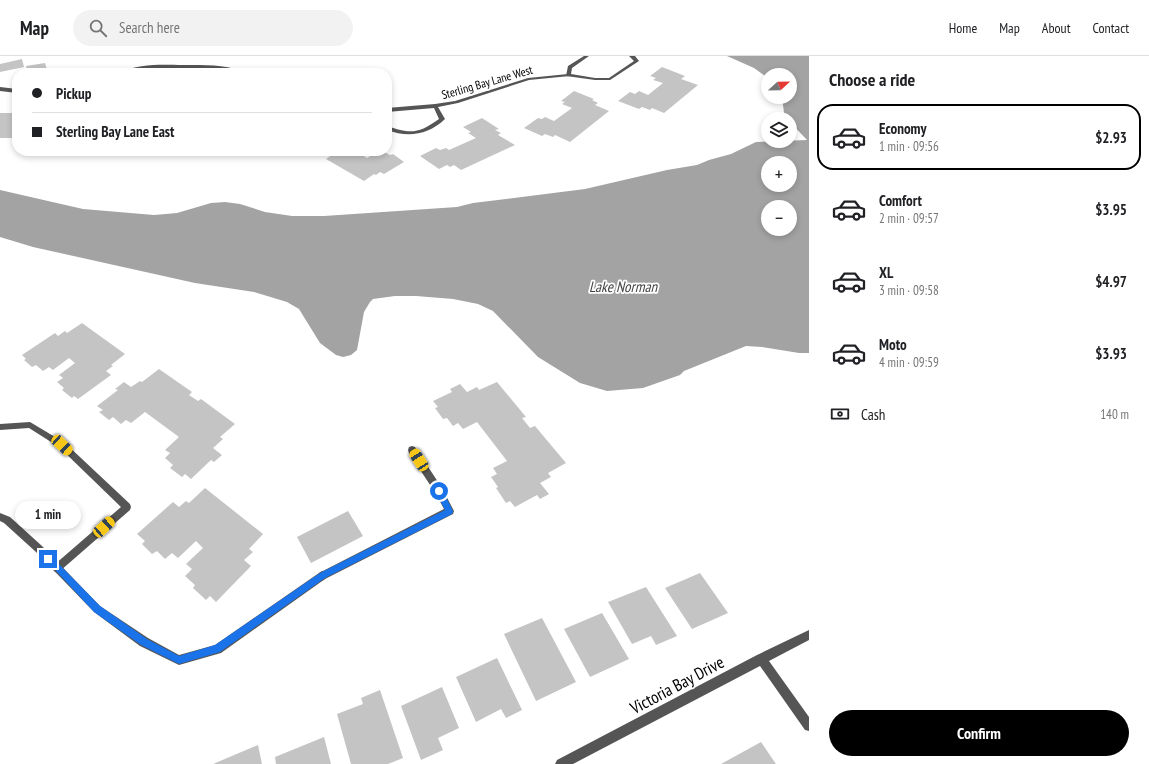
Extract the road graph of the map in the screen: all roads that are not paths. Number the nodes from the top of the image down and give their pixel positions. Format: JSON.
{"nodes":[{"id":1,"x":587,"y":56,"type":"edge"},
{"id":2,"x":631,"y":56,"type":"edge"},
{"id":3,"x":143,"y":68,"type":"edge"},
{"id":4,"x":206,"y":68,"type":"edge"},
{"id":5,"x":568,"y":75,"type":"junction"},
{"id":6,"x":0,"y":89,"type":"edge"},
{"id":7,"x":12,"y":90,"type":"edge"},
{"id":8,"x":435,"y":106,"type":"junction"},
{"id":9,"x":392,"y":110,"type":"edge"},
{"id":10,"x":392,"y":130,"type":"edge"},
{"id":11,"x":0,"y":427,"type":"edge"},
{"id":12,"x":412,"y":450,"type":"dead end"},
{"id":13,"x":0,"y":517,"type":"edge"},
{"id":14,"x":57,"y":568,"type":"junction"},
{"id":15,"x":809,"y":635,"type":"edge"},
{"id":16,"x":760,"y":659,"type":"junction"},
{"id":17,"x":809,"y":726,"type":"edge"},
{"id":18,"x":561,"y":764,"type":"edge"}],
"edges":[{"from":1,"to":5,"type":"street"},
{"from":2,"to":5,"type":"street","name":"Sterling Bay Lane West"},
{"from":3,"to":4,"type":"street"},
{"from":5,"to":8,"type":"street","name":"Sterling Bay Lane West"},
{"from":6,"to":7,"type":"street"},
{"from":8,"to":9,"type":"street","name":"Sterling Bay Lane West"},
{"from":8,"to":10,"type":"street"},
{"from":11,"to":14,"type":"street"},
{"from":12,"to":14,"type":"street"},
{"from":13,"to":14,"type":"street"},
{"from":15,"to":16,"type":"street","name":"Victoria Bay Drive"},
{"from":16,"to":17,"type":"street"},
{"from":16,"to":18,"type":"street","name":"Victoria Bay Drive"}]}
